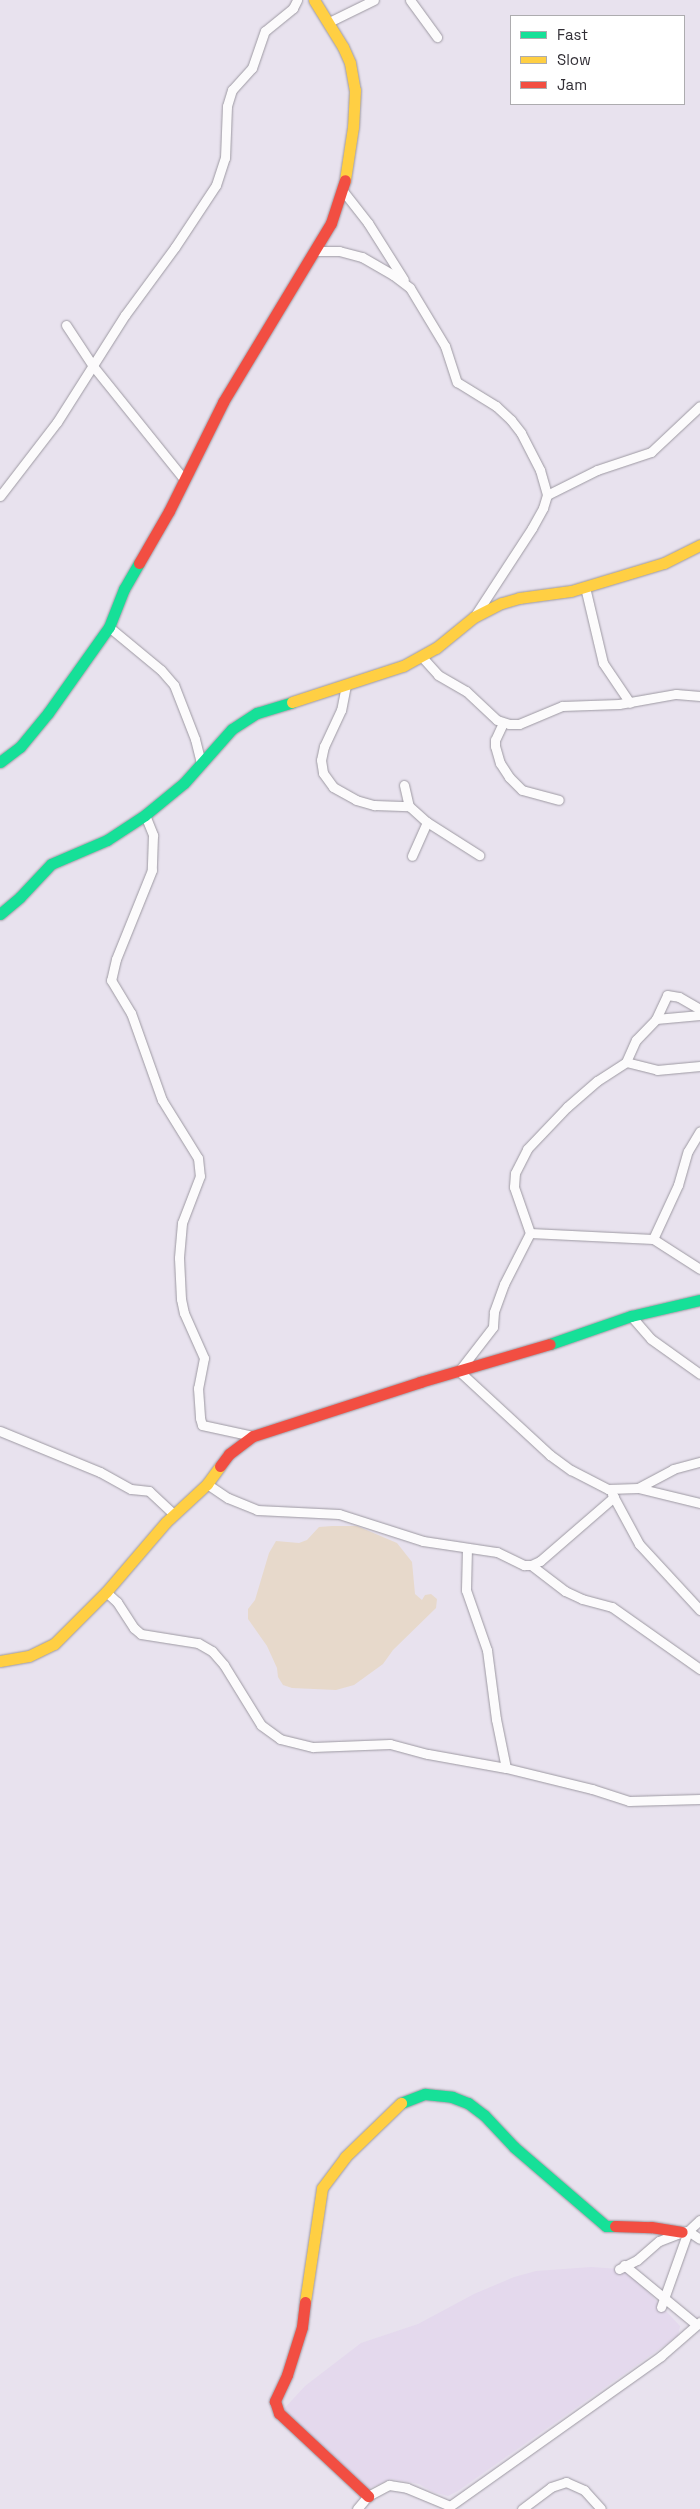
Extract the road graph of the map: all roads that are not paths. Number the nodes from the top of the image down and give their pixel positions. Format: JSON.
{"nodes":[{"id":1,"x":297,"y":0,"type":"edge"},
{"id":2,"x":314,"y":0,"type":"edge"},
{"id":3,"x":374,"y":0,"type":"edge"},
{"id":4,"x":410,"y":0,"type":"edge"},
{"id":5,"x":329,"y":22,"type":"junction"},
{"id":6,"x":437,"y":37,"type":"dead end"},
{"id":7,"x":343,"y":191,"type":"junction"},
{"id":8,"x":314,"y":251,"type":"junction"},
{"id":9,"x":410,"y":288,"type":"junction"},
{"id":10,"x":66,"y":326,"type":"dead end"},
{"id":11,"x":94,"y":366,"type":"junction"},
{"id":12,"x":700,"y":406,"type":"edge"},
{"id":13,"x":184,"y":479,"type":"junction"},
{"id":14,"x":547,"y":495,"type":"junction"},
{"id":15,"x":0,"y":496,"type":"edge"},
{"id":16,"x":700,"y":545,"type":"edge"},
{"id":17,"x":586,"y":587,"type":"junction"},
{"id":18,"x":474,"y":616,"type":"junction"},
{"id":19,"x":110,"y":627,"type":"junction"},
{"id":20,"x":422,"y":657,"type":"junction"},
{"id":21,"x":346,"y":685,"type":"junction"},
{"id":22,"x":700,"y":696,"type":"edge"},
{"id":23,"x":630,"y":703,"type":"junction"},
{"id":24,"x":503,"y":723,"type":"junction"},
{"id":25,"x":0,"y":762,"type":"edge"},
{"id":26,"x":202,"y":763,"type":"junction"},
{"id":27,"x":404,"y":785,"type":"dead end"},
{"id":28,"x":559,"y":800,"type":"dead end"},
{"id":29,"x":409,"y":806,"type":"junction"},
{"id":30,"x":145,"y":815,"type":"junction"},
{"id":31,"x":426,"y":822,"type":"junction"},
{"id":32,"x":479,"y":855,"type":"dead end"},
{"id":33,"x":412,"y":856,"type":"dead end"},
{"id":34,"x":0,"y":914,"type":"edge"},
{"id":35,"x":700,"y":1009,"type":"edge"},
{"id":36,"x":700,"y":1015,"type":"edge"},
{"id":37,"x":656,"y":1019,"type":"junction"},
{"id":38,"x":626,"y":1062,"type":"junction"},
{"id":39,"x":700,"y":1066,"type":"edge"},
{"id":40,"x":700,"y":1131,"type":"edge"},
{"id":41,"x":530,"y":1233,"type":"junction"},
{"id":42,"x":653,"y":1239,"type":"junction"},
{"id":43,"x":700,"y":1269,"type":"edge"},
{"id":44,"x":700,"y":1300,"type":"edge"},
{"id":45,"x":631,"y":1316,"type":"junction"},
{"id":46,"x":459,"y":1371,"type":"junction"},
{"id":47,"x":700,"y":1374,"type":"edge"},
{"id":48,"x":0,"y":1431,"type":"edge"},
{"id":49,"x":253,"y":1436,"type":"junction"},
{"id":50,"x":700,"y":1462,"type":"edge"},
{"id":51,"x":207,"y":1484,"type":"junction"},
{"id":52,"x":638,"y":1488,"type":"junction"},
{"id":53,"x":608,"y":1489,"type":"junction"},
{"id":54,"x":614,"y":1497,"type":"junction"},
{"id":55,"x":700,"y":1503,"type":"edge"},
{"id":56,"x":174,"y":1514,"type":"junction"},
{"id":57,"x":467,"y":1548,"type":"junction"},
{"id":58,"x":530,"y":1565,"type":"junction"},
{"id":59,"x":106,"y":1592,"type":"junction"},
{"id":60,"x":700,"y":1610,"type":"edge"},
{"id":61,"x":0,"y":1661,"type":"edge"},
{"id":62,"x":700,"y":1669,"type":"edge"},
{"id":63,"x":506,"y":1768,"type":"junction"},
{"id":64,"x":700,"y":1799,"type":"edge"},
{"id":65,"x":700,"y":2220,"type":"edge"},
{"id":66,"x":685,"y":2231,"type":"junction"},
{"id":67,"x":700,"y":2239,"type":"edge"},
{"id":68,"x":662,"y":2302,"type":"junction"},
{"id":69,"x":698,"y":2324,"type":"edge"},
{"id":70,"x":368,"y":2496,"type":"junction"},
{"id":71,"x":452,"y":2507,"type":"edge"},
{"id":72,"x":356,"y":2509,"type":"edge"},
{"id":73,"x":522,"y":2509,"type":"edge"},
{"id":74,"x":601,"y":2509,"type":"edge"}],
"edges":[{"from":1,"to":11,"type":"street"},
{"from":2,"to":5,"type":"street"},
{"from":3,"to":5,"type":"street"},
{"from":4,"to":6,"type":"street"},
{"from":5,"to":7,"type":"street"},
{"from":7,"to":8,"type":"street"},
{"from":7,"to":9,"type":"street"},
{"from":8,"to":9,"type":"street"},
{"from":8,"to":13,"type":"street"},
{"from":9,"to":14,"type":"street"},
{"from":10,"to":11,"type":"street"},
{"from":11,"to":13,"type":"street"},
{"from":11,"to":15,"type":"street"},
{"from":12,"to":14,"type":"street"},
{"from":13,"to":19,"type":"street"},
{"from":14,"to":18,"type":"street"},
{"from":16,"to":17,"type":"street"},
{"from":17,"to":18,"type":"street"},
{"from":17,"to":23,"type":"street"},
{"from":18,"to":20,"type":"street"},
{"from":19,"to":25,"type":"street"},
{"from":19,"to":26,"type":"street"},
{"from":20,"to":21,"type":"street"},
{"from":20,"to":24,"type":"street"},
{"from":21,"to":26,"type":"street"},
{"from":21,"to":29,"type":"street"},
{"from":22,"to":23,"type":"street"},
{"from":23,"to":24,"type":"street"},
{"from":24,"to":28,"type":"street"},
{"from":26,"to":30,"type":"street"},
{"from":27,"to":29,"type":"street"},
{"from":29,"to":31,"type":"street"},
{"from":30,"to":34,"type":"street"},
{"from":30,"to":49,"type":"street"},
{"from":31,"to":32,"type":"street"},
{"from":31,"to":33,"type":"street"},
{"from":35,"to":37,"type":"street"},
{"from":36,"to":37,"type":"street"},
{"from":37,"to":38,"type":"street"},
{"from":38,"to":39,"type":"street"},
{"from":38,"to":41,"type":"street"},
{"from":40,"to":42,"type":"street"},
{"from":41,"to":42,"type":"street"},
{"from":41,"to":46,"type":"street"},
{"from":42,"to":43,"type":"street"},
{"from":44,"to":45,"type":"street"},
{"from":45,"to":46,"type":"street"},
{"from":45,"to":47,"type":"street"},
{"from":46,"to":49,"type":"street"},
{"from":46,"to":53,"type":"street"},
{"from":48,"to":56,"type":"street"},
{"from":49,"to":51,"type":"street"},
{"from":50,"to":52,"type":"street"},
{"from":51,"to":56,"type":"street"},
{"from":51,"to":57,"type":"street"},
{"from":52,"to":53,"type":"street"},
{"from":52,"to":55,"type":"street"},
{"from":53,"to":54,"type":"street"},
{"from":54,"to":58,"type":"street"},
{"from":54,"to":60,"type":"street"},
{"from":56,"to":59,"type":"street"},
{"from":57,"to":58,"type":"street"},
{"from":57,"to":63,"type":"street"},
{"from":58,"to":62,"type":"street"},
{"from":59,"to":61,"type":"street"},
{"from":59,"to":63,"type":"street"},
{"from":63,"to":64,"type":"street"},
{"from":65,"to":66,"type":"street"},
{"from":66,"to":67,"type":"street"},
{"from":66,"to":68,"type":"street"},
{"from":66,"to":68,"type":"street"},
{"from":66,"to":70,"type":"street"},
{"from":68,"to":69,"type":"street"},
{"from":69,"to":71,"type":"street"},
{"from":70,"to":71,"type":"street"},
{"from":70,"to":72,"type":"street"},
{"from":73,"to":74,"type":"street"}]}
